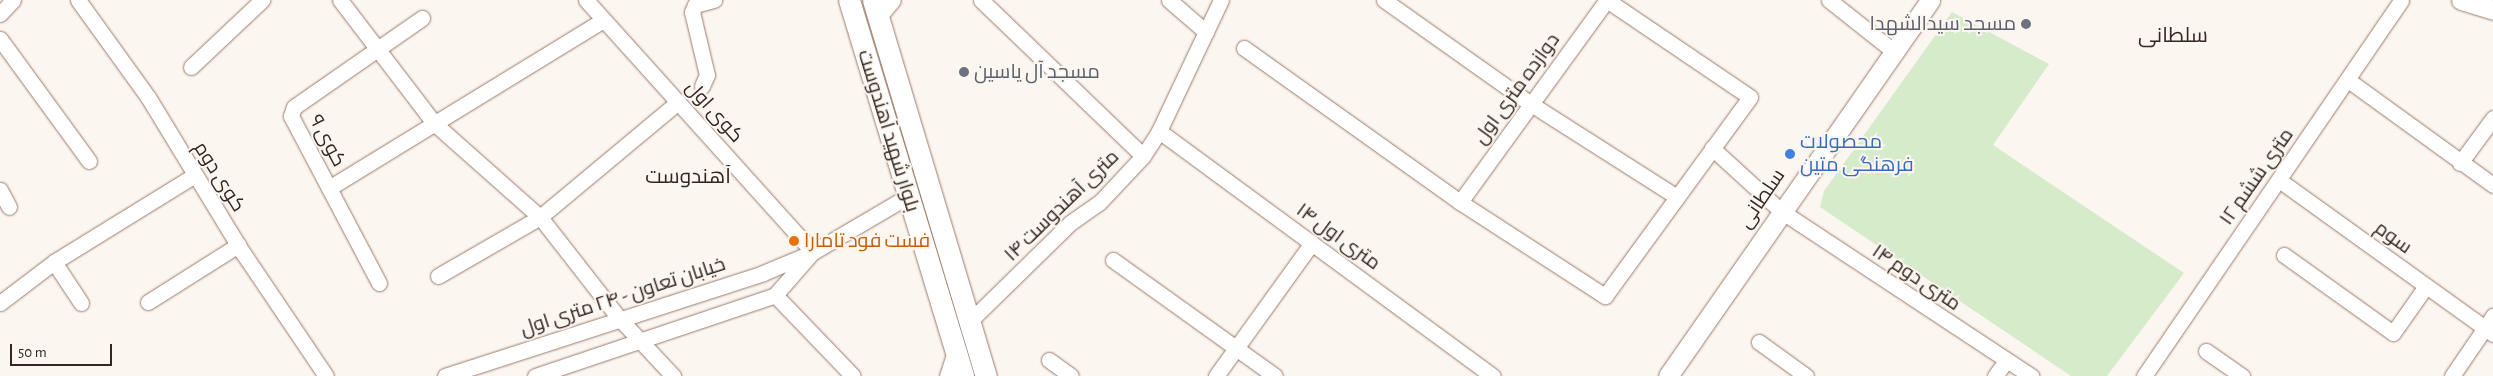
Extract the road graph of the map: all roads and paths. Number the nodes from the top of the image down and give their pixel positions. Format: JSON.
{"nodes":[{"id":1,"x":13,"y":0,"type":"edge"},
{"id":2,"x":78,"y":0,"type":"edge"},
{"id":3,"x":262,"y":0,"type":"edge"},
{"id":4,"x":340,"y":0,"type":"edge"},
{"id":5,"x":586,"y":0,"type":"edge"},
{"id":6,"x":714,"y":0,"type":"edge"},
{"id":7,"x":849,"y":0,"type":"edge"},
{"id":8,"x":893,"y":0,"type":"edge"},
{"id":9,"x":980,"y":0,"type":"edge"},
{"id":10,"x":1169,"y":0,"type":"edge"},
{"id":11,"x":1221,"y":0,"type":"edge"},
{"id":12,"x":1384,"y":0,"type":"edge"},
{"id":13,"x":1607,"y":0,"type":"edge"},
{"id":14,"x":1829,"y":0,"type":"edge"},
{"id":15,"x":1930,"y":0,"type":"edge"},
{"id":16,"x":2401,"y":0,"type":"edge"},
{"id":17,"x":2462,"y":0,"type":"edge"},
{"id":18,"x":876,"y":9,"type":"edge"},
{"id":19,"x":2493,"y":10,"type":"edge"},
{"id":20,"x":0,"y":14,"type":"edge"},
{"id":21,"x":422,"y":18,"type":"dead end"},
{"id":22,"x":603,"y":20,"type":"junction"},
{"id":23,"x":1206,"y":32,"type":"junction"},
{"id":24,"x":0,"y":39,"type":"edge"},
{"id":25,"x":375,"y":48,"type":"junction"},
{"id":26,"x":1244,"y":48,"type":"dead end"},
{"id":27,"x":1892,"y":50,"type":"junction"},
{"id":28,"x":191,"y":67,"type":"dead end"},
{"id":29,"x":2348,"y":80,"type":"junction"},
{"id":30,"x":702,"y":86,"type":"dead end"},
{"id":31,"x":678,"y":102,"type":"junction"},
{"id":32,"x":1531,"y":104,"type":"junction"},
{"id":33,"x":2493,"y":118,"type":"edge"},
{"id":34,"x":434,"y":122,"type":"junction"},
{"id":35,"x":1158,"y":131,"type":"junction"},
{"id":36,"x":1712,"y":148,"type":"junction"},
{"id":37,"x":1142,"y":156,"type":"junction"},
{"id":38,"x":89,"y":161,"type":"dead end"},
{"id":39,"x":2460,"y":163,"type":"junction"},
{"id":40,"x":193,"y":176,"type":"junction"},
{"id":41,"x":2279,"y":180,"type":"junction"},
{"id":42,"x":2493,"y":185,"type":"edge"},
{"id":43,"x":329,"y":188,"type":"junction"},
{"id":44,"x":0,"y":190,"type":"edge"},
{"id":45,"x":908,"y":196,"type":"junction"},
{"id":46,"x":1677,"y":197,"type":"junction"},
{"id":47,"x":1460,"y":202,"type":"junction"},
{"id":48,"x":9,"y":207,"type":"dead end"},
{"id":49,"x":1781,"y":212,"type":"junction"},
{"id":50,"x":540,"y":217,"type":"junction"},
{"id":51,"x":1312,"y":243,"type":"junction"},
{"id":52,"x":238,"y":245,"type":"junction"},
{"id":53,"x":812,"y":252,"type":"junction"},
{"id":54,"x":2284,"y":255,"type":"dead end"},
{"id":55,"x":1113,"y":260,"type":"dead end"},
{"id":56,"x":54,"y":262,"type":"junction"},
{"id":57,"x":438,"y":276,"type":"dead end"},
{"id":58,"x":379,"y":282,"type":"dead end"},
{"id":59,"x":2426,"y":286,"type":"junction"},
{"id":60,"x":775,"y":295,"type":"junction"},
{"id":61,"x":148,"y":302,"type":"dead end"},
{"id":62,"x":0,"y":303,"type":"edge"},
{"id":63,"x":82,"y":303,"type":"dead end"},
{"id":64,"x":618,"y":317,"type":"junction"},
{"id":65,"x":969,"y":322,"type":"junction"},
{"id":66,"x":2490,"y":326,"type":"edge"},
{"id":67,"x":640,"y":339,"type":"junction"},
{"id":68,"x":1759,"y":342,"type":"dead end"},
{"id":69,"x":1236,"y":348,"type":"junction"},
{"id":70,"x":2206,"y":351,"type":"dead end"},
{"id":71,"x":955,"y":352,"type":"junction"},
{"id":72,"x":1049,"y":360,"type":"dead end"},
{"id":73,"x":2006,"y":361,"type":"junction"},
{"id":74,"x":565,"y":372,"type":"edge"},
{"id":75,"x":326,"y":376,"type":"edge"},
{"id":76,"x":444,"y":376,"type":"edge"},
{"id":77,"x":535,"y":376,"type":"edge"},
{"id":78,"x":673,"y":376,"type":"edge"},
{"id":79,"x":853,"y":376,"type":"edge"},
{"id":80,"x":947,"y":376,"type":"edge"},
{"id":81,"x":962,"y":376,"type":"edge"},
{"id":82,"x":986,"y":376,"type":"edge"},
{"id":83,"x":1071,"y":376,"type":"edge"},
{"id":84,"x":1216,"y":376,"type":"edge"},
{"id":85,"x":1275,"y":376,"type":"edge"},
{"id":86,"x":1493,"y":376,"type":"edge"},
{"id":87,"x":1668,"y":376,"type":"edge"},
{"id":88,"x":1806,"y":376,"type":"edge"},
{"id":89,"x":1995,"y":376,"type":"edge"},
{"id":90,"x":2031,"y":376,"type":"edge"},
{"id":91,"x":2144,"y":376,"type":"edge"},
{"id":92,"x":2242,"y":376,"type":"edge"},
{"id":93,"x":2452,"y":376,"type":"edge"}],
"edges":[{"from":1,"to":20,"type":"street"},
{"from":2,"to":40,"type":"street","name":"کوی دوم"},
{"from":3,"to":28,"type":"street"},
{"from":4,"to":25,"type":"street"},
{"from":5,"to":22,"type":"street","name":"کوی اول"},
{"from":6,"to":30,"type":"street"},
{"from":7,"to":45,"type":"main road","name":"بلوار شهید آهندوست"},
{"from":8,"to":18,"type":"street"},
{"from":9,"to":37,"type":"street"},
{"from":10,"to":23,"type":"street"},
{"from":11,"to":23,"type":"street","name":"۱۴ متری آهندوست"},
{"from":12,"to":32,"type":"street"},
{"from":13,"to":32,"type":"street","name":"دوازده متری اول"},
{"from":13,"to":36,"type":"street"},
{"from":14,"to":27,"type":"street"},
{"from":15,"to":27,"type":"street","name":"سلطانی"},
{"from":16,"to":29,"type":"street","name":"۱۲ متری ششم"},
{"from":17,"to":19,"type":"street"},
{"from":18,"to":65,"type":"main road","name":"بلوار شهید آهندوست"},
{"from":21,"to":25,"type":"street","name":"کوی ۹"},
{"from":22,"to":31,"type":"street","name":"کوی اول"},
{"from":22,"to":34,"type":"street"},
{"from":23,"to":35,"type":"street","name":"۱۴ متری آهندوست"},
{"from":24,"to":38,"type":"street"},
{"from":25,"to":34,"type":"street"},
{"from":25,"to":43,"type":"street","name":"کوی ۹"},
{"from":26,"to":47,"type":"street"},
{"from":27,"to":49,"type":"street","name":"سلطانی"},
{"from":29,"to":39,"type":"street"},
{"from":29,"to":41,"type":"street","name":"۱۲ متری ششم"},
{"from":31,"to":50,"type":"street"},
{"from":31,"to":53,"type":"street","name":"کوی اول"},
{"from":32,"to":46,"type":"street"},
{"from":32,"to":47,"type":"street","name":"دوازده متری اول"},
{"from":33,"to":39,"type":"street"},
{"from":34,"to":43,"type":"street"},
{"from":34,"to":50,"type":"street"},
{"from":35,"to":37,"type":"street","name":"۱۴ متری آهندوست"},
{"from":35,"to":51,"type":"street","name":"۱۴ متری اول"},
{"from":36,"to":46,"type":"street"},
{"from":36,"to":49,"type":"street","name":"۱۴ متری دوم"},
{"from":37,"to":65,"type":"street","name":"۱۴ متری آهندوست"},
{"from":39,"to":42,"type":"street"},
{"from":40,"to":52,"type":"street","name":"کوی دوم"},
{"from":40,"to":56,"type":"street"},
{"from":41,"to":59,"type":"street","name":"سوم"},
{"from":41,"to":91,"type":"street","name":"۱۲ متری ششم"},
{"from":43,"to":58,"type":"street","name":"کوی ۹"},
{"from":44,"to":48,"type":"street"},
{"from":45,"to":53,"type":"street","name":"خیابان تعاون - ۲۴ متری اول"},
{"from":45,"to":71,"type":"main road","name":"بلوار شهید آهندوست"},
{"from":46,"to":47,"type":"street"},
{"from":49,"to":73,"type":"street","name":"۱۴ متری دوم"},
{"from":49,"to":87,"type":"street","name":"سلطانی"},
{"from":50,"to":57,"type":"street"},
{"from":50,"to":64,"type":"street"},
{"from":51,"to":69,"type":"street"},
{"from":51,"to":86,"type":"street","name":"۱۴ متری اول"},
{"from":52,"to":61,"type":"street"},
{"from":52,"to":75,"type":"street","name":"کوی دوم"},
{"from":53,"to":60,"type":"street","name":"خیابان تعاون - ۲۴ متری اول"},
{"from":53,"to":64,"type":"street","name":"خیابان تعاون - ۲۴ متری اول"},
{"from":54,"to":59,"type":"street"},
{"from":55,"to":69,"type":"street"},
{"from":56,"to":62,"type":"street"},
{"from":56,"to":63,"type":"street"},
{"from":59,"to":66,"type":"street","name":"سوم"},
{"from":60,"to":67,"type":"street"},
{"from":60,"to":79,"type":"street"},
{"from":64,"to":67,"type":"street"},
{"from":64,"to":76,"type":"street","name":"خیابان تعاون - ۲۴ متری اول"},
{"from":65,"to":82,"type":"main road","name":"بلوار شهید آهندوست"},
{"from":66,"to":93,"type":"street"},
{"from":67,"to":74,"type":"street"},
{"from":67,"to":78,"type":"street"},
{"from":68,"to":88,"type":"street"},
{"from":69,"to":84,"type":"street"},
{"from":69,"to":85,"type":"street"},
{"from":70,"to":92,"type":"street"},
{"from":71,"to":80,"type":"street"},
{"from":71,"to":81,"type":"main road","name":"بلوار شهید آهندوست"},
{"from":72,"to":83,"type":"street"},
{"from":73,"to":89,"type":"street"},
{"from":73,"to":90,"type":"street","name":"۱۴ متری دوم"},
{"from":74,"to":77,"type":"street"}]}
